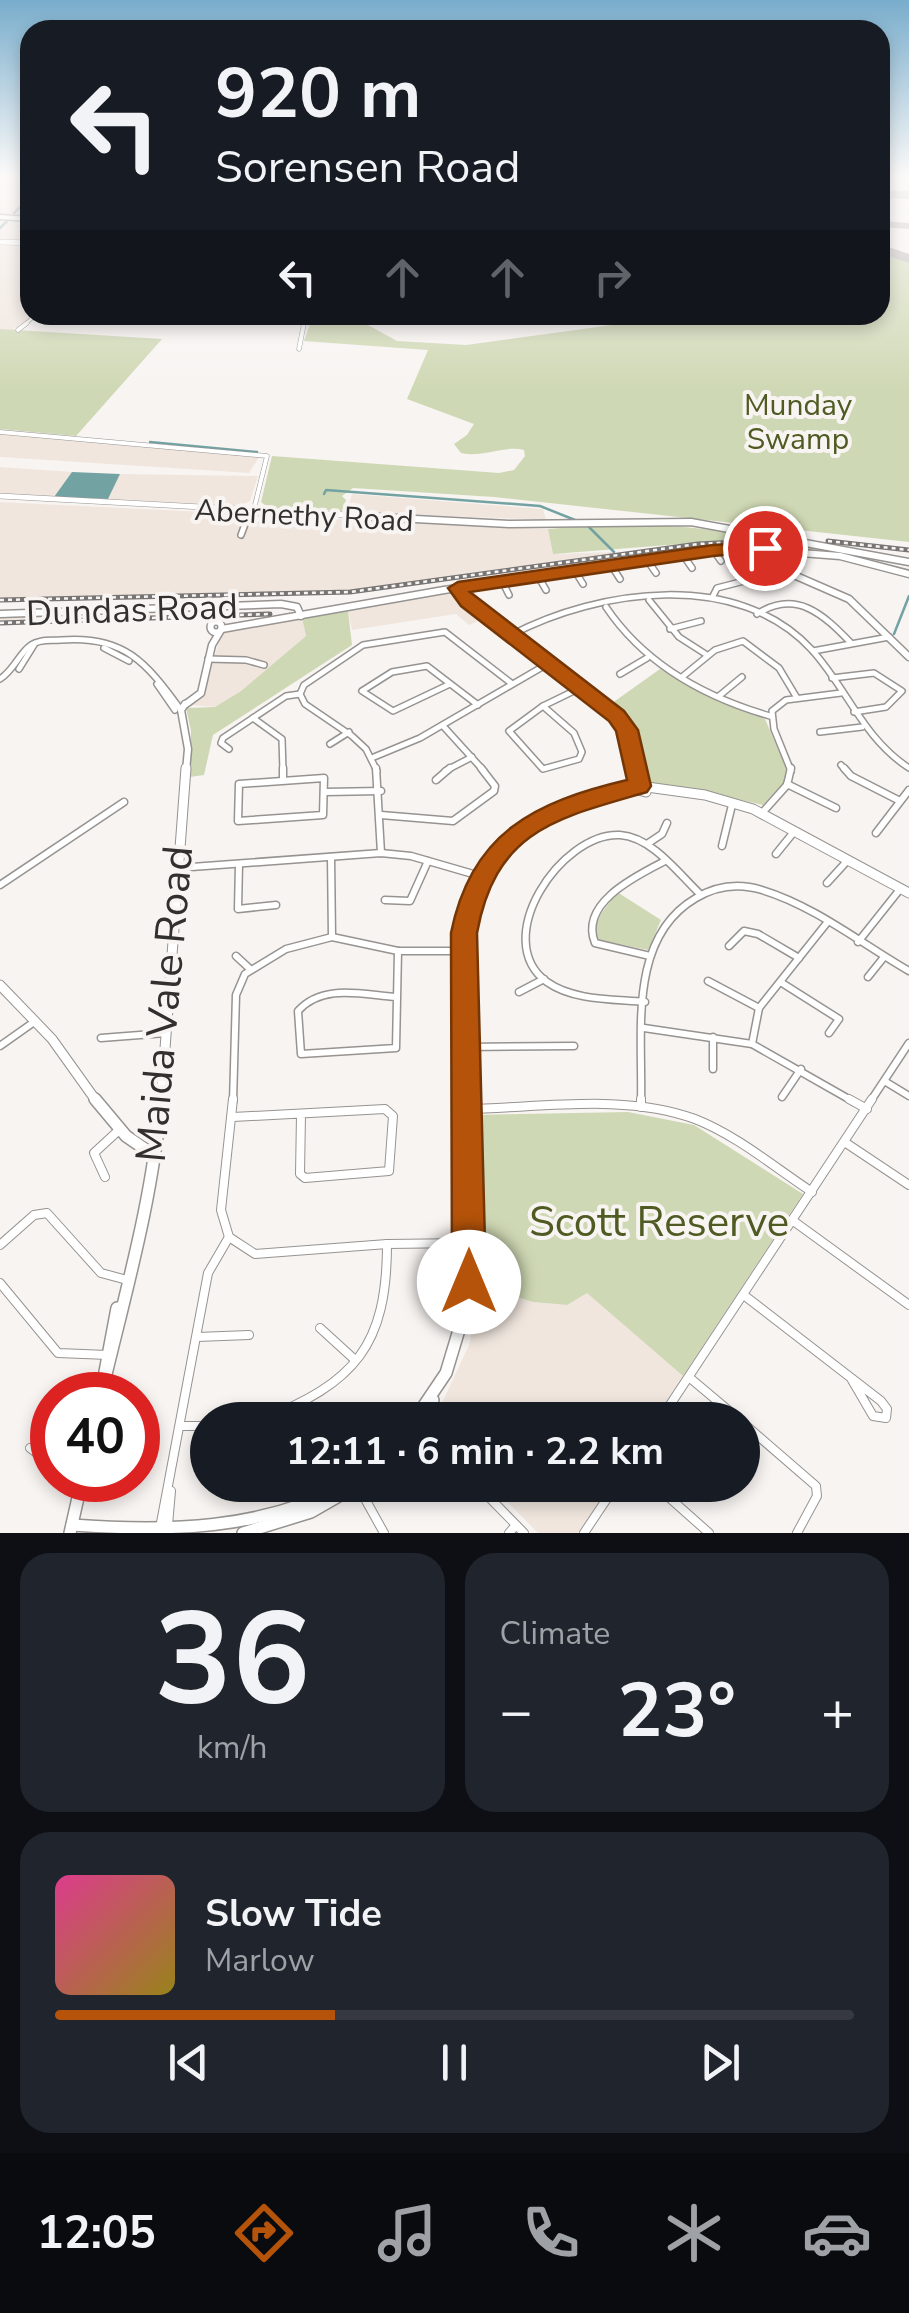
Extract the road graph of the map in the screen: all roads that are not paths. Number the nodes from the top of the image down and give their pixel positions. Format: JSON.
{"nodes":[{"id":1,"x":24,"y":325,"type":"edge"},
{"id":2,"x":304,"y":325,"type":"edge"},
{"id":3,"x":18,"y":330,"type":"dead end"},
{"id":4,"x":300,"y":348,"type":"dead end"},
{"id":5,"x":0,"y":432,"type":"edge"},
{"id":6,"x":260,"y":489,"type":"junction"},
{"id":7,"x":258,"y":497,"type":"junction"},
{"id":8,"x":0,"y":498,"type":"edge"},
{"id":9,"x":269,"y":510,"type":"junction"},
{"id":10,"x":248,"y":511,"type":"junction"},
{"id":11,"x":230,"y":512,"type":"junction"},
{"id":12,"x":280,"y":515,"type":"junction"},
{"id":13,"x":608,"y":522,"type":"junction"},
{"id":14,"x":248,"y":523,"type":"junction"},
{"id":15,"x":744,"y":547,"type":"junction"},
{"id":16,"x":713,"y":550,"type":"junction"},
{"id":17,"x":683,"y":555,"type":"junction"},
{"id":18,"x":648,"y":560,"type":"junction"},
{"id":19,"x":722,"y":561,"type":"dead end"},
{"id":20,"x":908,"y":562,"type":"edge"},
{"id":21,"x":611,"y":565,"type":"junction"},
{"id":22,"x":692,"y":568,"type":"dead end"},
{"id":23,"x":575,"y":570,"type":"junction"},
{"id":24,"x":656,"y":573,"type":"dead end"},
{"id":25,"x":909,"y":574,"type":"edge"},
{"id":26,"x":538,"y":576,"type":"junction"},
{"id":27,"x":620,"y":579,"type":"dead end"},
{"id":28,"x":748,"y":580,"type":"dead end"},
{"id":29,"x":502,"y":582,"type":"junction"},
{"id":30,"x":583,"y":584,"type":"dead end"},
{"id":31,"x":460,"y":588,"type":"junction"},
{"id":32,"x":546,"y":590,"type":"dead end"},
{"id":33,"x":510,"y":595,"type":"dead end"},
{"id":34,"x":712,"y":596,"type":"junction"},
{"id":35,"x":649,"y":600,"type":"junction"},
{"id":36,"x":606,"y":606,"type":"junction"},
{"id":37,"x":349,"y":609,"type":"junction"},
{"id":38,"x":0,"y":614,"type":"edge"},
{"id":39,"x":299,"y":614,"type":"junction"},
{"id":40,"x":756,"y":614,"type":"junction"},
{"id":41,"x":701,"y":621,"type":"dead end"},
{"id":42,"x":220,"y":628,"type":"junction"},
{"id":43,"x":670,"y":628,"type":"junction"},
{"id":44,"x":511,"y":634,"type":"junction"},
{"id":45,"x":887,"y":636,"type":"junction"},
{"id":46,"x":852,"y":643,"type":"junction"},
{"id":47,"x":212,"y":644,"type":"junction"},
{"id":48,"x":114,"y":651,"type":"junction"},
{"id":49,"x":813,"y":651,"type":"junction"},
{"id":50,"x":707,"y":655,"type":"junction"},
{"id":51,"x":909,"y":657,"type":"edge"},
{"id":52,"x":647,"y":658,"type":"junction"},
{"id":53,"x":208,"y":659,"type":"junction"},
{"id":54,"x":549,"y":664,"type":"junction"},
{"id":55,"x":264,"y":665,"type":"dead end"},
{"id":56,"x":620,"y":674,"type":"dead end"},
{"id":57,"x":682,"y":677,"type":"junction"},
{"id":58,"x":742,"y":677,"type":"dead end"},
{"id":59,"x":832,"y":678,"type":"junction"},
{"id":60,"x":0,"y":681,"type":"edge"},
{"id":61,"x":511,"y":683,"type":"junction"},
{"id":62,"x":450,"y":684,"type":"junction"},
{"id":63,"x":580,"y":688,"type":"junction"},
{"id":64,"x":300,"y":694,"type":"junction"},
{"id":65,"x":841,"y":694,"type":"junction"},
{"id":66,"x":719,"y":696,"type":"junction"},
{"id":67,"x":798,"y":698,"type":"junction"},
{"id":68,"x":179,"y":705,"type":"junction"},
{"id":69,"x":478,"y":705,"type":"junction"},
{"id":70,"x":543,"y":706,"type":"junction"},
{"id":71,"x":853,"y":712,"type":"junction"},
{"id":72,"x":770,"y":716,"type":"junction"},
{"id":73,"x":253,"y":718,"type":"junction"},
{"id":74,"x":444,"y":727,"type":"junction"},
{"id":75,"x":862,"y":727,"type":"junction"},
{"id":76,"x":348,"y":732,"type":"junction"},
{"id":77,"x":820,"y":732,"type":"dead end"},
{"id":78,"x":330,"y":744,"type":"dead end"},
{"id":79,"x":230,"y":749,"type":"dead end"},
{"id":80,"x":374,"y":757,"type":"junction"},
{"id":81,"x":472,"y":758,"type":"junction"},
{"id":82,"x":841,"y":765,"type":"dead end"},
{"id":83,"x":909,"y":768,"type":"edge"},
{"id":84,"x":284,"y":780,"type":"junction"},
{"id":85,"x":436,"y":780,"type":"dead end"},
{"id":86,"x":787,"y":784,"type":"junction"},
{"id":87,"x":640,"y":788,"type":"junction"},
{"id":88,"x":909,"y":790,"type":"edge"},
{"id":89,"x":381,"y":791,"type":"junction"},
{"id":90,"x":325,"y":792,"type":"junction"},
{"id":91,"x":900,"y":801,"type":"junction"},
{"id":92,"x":124,"y":802,"type":"dead end"},
{"id":93,"x":732,"y":802,"type":"junction"},
{"id":94,"x":836,"y":808,"type":"dead end"},
{"id":95,"x":762,"y":814,"type":"junction"},
{"id":96,"x":381,"y":815,"type":"junction"},
{"id":97,"x":667,"y":824,"type":"dead end"},
{"id":98,"x":795,"y":831,"type":"junction"},
{"id":99,"x":876,"y":833,"type":"dead end"},
{"id":100,"x":647,"y":844,"type":"junction"},
{"id":101,"x":722,"y":846,"type":"dead end"},
{"id":102,"x":381,"y":853,"type":"junction"},
{"id":103,"x":776,"y":854,"type":"dead end"},
{"id":104,"x":330,"y":857,"type":"junction"},
{"id":105,"x":665,"y":860,"type":"junction"},
{"id":106,"x":848,"y":860,"type":"junction"},
{"id":107,"x":428,"y":861,"type":"junction"},
{"id":108,"x":239,"y":864,"type":"junction"},
{"id":109,"x":178,"y":868,"type":"junction"},
{"id":110,"x":480,"y":876,"type":"junction"},
{"id":111,"x":828,"y":883,"type":"dead end"},
{"id":112,"x":0,"y":885,"type":"edge"},
{"id":113,"x":905,"y":891,"type":"edge"},
{"id":114,"x":700,"y":894,"type":"junction"},
{"id":115,"x":385,"y":900,"type":"dead end"},
{"id":116,"x":276,"y":905,"type":"dead end"},
{"id":117,"x":826,"y":924,"type":"junction"},
{"id":118,"x":332,"y":938,"type":"junction"},
{"id":119,"x":858,"y":942,"type":"junction"},
{"id":120,"x":729,"y":946,"type":"dead end"},
{"id":121,"x":398,"y":951,"type":"junction"},
{"id":122,"x":464,"y":951,"type":"junction"},
{"id":123,"x":236,"y":956,"type":"dead end"},
{"id":124,"x":650,"y":956,"type":"junction"},
{"id":125,"x":884,"y":957,"type":"junction"},
{"id":126,"x":799,"y":958,"type":"junction"},
{"id":127,"x":250,"y":969,"type":"junction"},
{"id":128,"x":909,"y":972,"type":"edge"},
{"id":129,"x":868,"y":977,"type":"dead end"},
{"id":130,"x":544,"y":980,"type":"junction"},
{"id":131,"x":708,"y":981,"type":"dead end"},
{"id":132,"x":782,"y":983,"type":"junction"},
{"id":133,"x":0,"y":984,"type":"edge"},
{"id":134,"x":519,"y":992,"type":"dead end"},
{"id":135,"x":396,"y":997,"type":"junction"},
{"id":136,"x":645,"y":1002,"type":"junction"},
{"id":137,"x":759,"y":1008,"type":"junction"},
{"id":138,"x":36,"y":1020,"type":"junction"},
{"id":139,"x":644,"y":1028,"type":"junction"},
{"id":140,"x":166,"y":1032,"type":"junction"},
{"id":141,"x":829,"y":1033,"type":"dead end"},
{"id":142,"x":101,"y":1038,"type":"dead end"},
{"id":143,"x":713,"y":1038,"type":"junction"},
{"id":144,"x":909,"y":1043,"type":"edge"},
{"id":145,"x":752,"y":1044,"type":"junction"},
{"id":146,"x":0,"y":1046,"type":"edge"},
{"id":147,"x":466,"y":1046,"type":"junction"},
{"id":148,"x":574,"y":1046,"type":"dead end"},
{"id":149,"x":713,"y":1069,"type":"dead end"},
{"id":150,"x":801,"y":1069,"type":"junction"},
{"id":151,"x":885,"y":1082,"type":"junction"},
{"id":152,"x":909,"y":1096,"type":"edge"},
{"id":153,"x":782,"y":1098,"type":"dead end"},
{"id":154,"x":640,"y":1107,"type":"junction"},
{"id":155,"x":467,"y":1109,"type":"junction"},
{"id":156,"x":866,"y":1109,"type":"junction"},
{"id":157,"x":301,"y":1114,"type":"junction"},
{"id":158,"x":233,"y":1117,"type":"junction"},
{"id":159,"x":121,"y":1128,"type":"junction"},
{"id":160,"x":846,"y":1143,"type":"junction"},
{"id":161,"x":155,"y":1152,"type":"junction"},
{"id":162,"x":105,"y":1177,"type":"dead end"},
{"id":163,"x":909,"y":1185,"type":"edge"},
{"id":164,"x":812,"y":1192,"type":"junction"},
{"id":165,"x":792,"y":1220,"type":"junction"},
{"id":166,"x":229,"y":1238,"type":"junction"},
{"id":167,"x":470,"y":1243,"type":"junction"},
{"id":168,"x":0,"y":1244,"type":"edge"},
{"id":169,"x":387,"y":1244,"type":"junction"},
{"id":170,"x":127,"y":1277,"type":"junction"},
{"id":171,"x":0,"y":1283,"type":"edge"},
{"id":172,"x":745,"y":1296,"type":"junction"},
{"id":173,"x":909,"y":1306,"type":"edge"},
{"id":174,"x":320,"y":1328,"type":"dead end"},
{"id":175,"x":250,"y":1335,"type":"dead end"},
{"id":176,"x":197,"y":1337,"type":"junction"},
{"id":177,"x":108,"y":1358,"type":"junction"},
{"id":178,"x":354,"y":1360,"type":"junction"},
{"id":179,"x":105,"y":1372,"type":"edge"},
{"id":180,"x":690,"y":1378,"type":"junction"},
{"id":181,"x":852,"y":1380,"type":"junction"},
{"id":182,"x":302,"y":1402,"type":"edge"},
{"id":183,"x":430,"y":1402,"type":"edge"},
{"id":184,"x":673,"y":1402,"type":"edge"},
{"id":185,"x":718,"y":1402,"type":"edge"},
{"id":186,"x":182,"y":1426,"type":"junction"},
{"id":187,"x":190,"y":1426,"type":"edge"},
{"id":188,"x":760,"y":1437,"type":"edge"},
{"id":189,"x":77,"y":1502,"type":"edge"},
{"id":190,"x":316,"y":1502,"type":"edge"},
{"id":191,"x":328,"y":1502,"type":"edge"},
{"id":192,"x":367,"y":1502,"type":"edge"},
{"id":193,"x":492,"y":1502,"type":"edge"},
{"id":194,"x":605,"y":1502,"type":"edge"},
{"id":195,"x":673,"y":1502,"type":"edge"},
{"id":196,"x":71,"y":1529,"type":"edge"},
{"id":197,"x":517,"y":1530,"type":"edge"},
{"id":198,"x":163,"y":1531,"type":"edge"},
{"id":199,"x":240,"y":1531,"type":"edge"},
{"id":200,"x":384,"y":1533,"type":"edge"},
{"id":201,"x":584,"y":1533,"type":"edge"},
{"id":202,"x":709,"y":1533,"type":"edge"},
{"id":203,"x":797,"y":1533,"type":"edge"}],
"edges":[{"from":1,"to":3,"type":"street"},
{"from":2,"to":4,"type":"street"},
{"from":5,"to":6,"type":"street"},
{"from":6,"to":7,"type":"street"},
{"from":6,"to":10,"type":"street"},
{"from":7,"to":9,"type":"street"},
{"from":7,"to":10,"type":"street"},
{"from":8,"to":10,"type":"main road","name":"Abernethy Road"},
{"from":8,"to":11,"type":"main road","name":"Abernethy Road"},
{"from":9,"to":10,"type":"main road","name":"Abernethy Road"},
{"from":9,"to":13,"type":"main road","name":"Abernethy Road"},
{"from":10,"to":11,"type":"main road","name":"Abernethy Road"},
{"from":10,"to":12,"type":"main road","name":"Abernethy Road"},
{"from":10,"to":14,"type":"street"},
{"from":11,"to":14,"type":"street"},
{"from":12,"to":13,"type":"main road","name":"Abernethy Road"},
{"from":12,"to":14,"type":"street"},
{"from":13,"to":20,"type":"main road","name":"Abernethy Road"},
{"from":15,"to":16,"type":"main road","name":"Dundas Road"},
{"from":15,"to":25,"type":"main road","name":"Dundas Road"},
{"from":15,"to":45,"type":"main road"},
{"from":16,"to":17,"type":"main road","name":"Dundas Road"},
{"from":16,"to":19,"type":"street"},
{"from":17,"to":18,"type":"main road","name":"Dundas Road"},
{"from":17,"to":22,"type":"street"},
{"from":18,"to":21,"type":"main road","name":"Dundas Road"},
{"from":18,"to":24,"type":"street"},
{"from":21,"to":23,"type":"main road","name":"Dundas Road"},
{"from":21,"to":27,"type":"street"},
{"from":23,"to":26,"type":"main road","name":"Dundas Road"},
{"from":23,"to":30,"type":"street"},
{"from":26,"to":29,"type":"main road","name":"Dundas Road"},
{"from":26,"to":32,"type":"street"},
{"from":28,"to":34,"type":"street"},
{"from":29,"to":31,"type":"main road","name":"Dundas Road"},
{"from":29,"to":33,"type":"street"},
{"from":31,"to":37,"type":"main road","name":"Dundas Road"},
{"from":31,"to":44,"type":"main road"},
{"from":34,"to":35,"type":"street"},
{"from":34,"to":40,"type":"street"},
{"from":35,"to":36,"type":"street"},
{"from":35,"to":43,"type":"street"},
{"from":36,"to":44,"type":"street"},
{"from":36,"to":52,"type":"street"},
{"from":37,"to":39,"type":"main road","name":"Dundas Road"},
{"from":37,"to":39,"type":"main road","name":"Dundas Road"},
{"from":38,"to":39,"type":"main road","name":"Dundas Road"},
{"from":39,"to":42,"type":"main road","name":"Dundas Road"},
{"from":40,"to":46,"type":"street"},
{"from":40,"to":49,"type":"street"},
{"from":41,"to":43,"type":"street"},
{"from":42,"to":47,"type":"main road"},
{"from":42,"to":47,"type":"main road"},
{"from":43,"to":50,"type":"street"},
{"from":44,"to":54,"type":"main road"},
{"from":45,"to":46,"type":"street"},
{"from":45,"to":51,"type":"main road"},
{"from":46,"to":49,"type":"street"},
{"from":47,"to":53,"type":"main road"},
{"from":48,"to":60,"type":"street"},
{"from":48,"to":68,"type":"street"},
{"from":48,"to":68,"type":"street"},
{"from":49,"to":59,"type":"street"},
{"from":50,"to":57,"type":"street"},
{"from":50,"to":67,"type":"street"},
{"from":52,"to":56,"type":"street"},
{"from":52,"to":57,"type":"street"},
{"from":53,"to":55,"type":"street"},
{"from":53,"to":68,"type":"main road"},
{"from":54,"to":61,"type":"street"},
{"from":54,"to":63,"type":"main road"},
{"from":57,"to":66,"type":"street"},
{"from":58,"to":66,"type":"street"},
{"from":59,"to":65,"type":"street"},
{"from":59,"to":71,"type":"street"},
{"from":61,"to":64,"type":"street"},
{"from":61,"to":69,"type":"street"},
{"from":62,"to":62,"type":"street"},
{"from":62,"to":69,"type":"street"},
{"from":63,"to":70,"type":"street"},
{"from":63,"to":87,"type":"main road"},
{"from":64,"to":73,"type":"street"},
{"from":64,"to":76,"type":"street"},
{"from":65,"to":67,"type":"street"},
{"from":65,"to":71,"type":"street"},
{"from":66,"to":72,"type":"street"},
{"from":67,"to":72,"type":"street"},
{"from":68,"to":109,"type":"main road","name":"Maida Vale Road"},
{"from":69,"to":74,"type":"street"},
{"from":70,"to":70,"type":"street"},
{"from":71,"to":75,"type":"street"},
{"from":72,"to":86,"type":"street"},
{"from":73,"to":79,"type":"street"},
{"from":73,"to":84,"type":"street"},
{"from":74,"to":80,"type":"street"},
{"from":74,"to":81,"type":"street"},
{"from":75,"to":77,"type":"street"},
{"from":75,"to":83,"type":"street"},
{"from":76,"to":78,"type":"street"},
{"from":76,"to":80,"type":"street"},
{"from":80,"to":89,"type":"street"},
{"from":81,"to":85,"type":"street"},
{"from":81,"to":96,"type":"street"},
{"from":82,"to":91,"type":"street"},
{"from":84,"to":90,"type":"street"},
{"from":84,"to":90,"type":"street"},
{"from":86,"to":94,"type":"street"},
{"from":86,"to":95,"type":"street"},
{"from":87,"to":93,"type":"main road"},
{"from":87,"to":110,"type":"main road"},
{"from":88,"to":91,"type":"street"},
{"from":89,"to":90,"type":"street"},
{"from":89,"to":96,"type":"street"},
{"from":91,"to":99,"type":"street"},
{"from":92,"to":112,"type":"street"},
{"from":93,"to":95,"type":"main road"},
{"from":93,"to":101,"type":"street"},
{"from":95,"to":98,"type":"main road"},
{"from":96,"to":102,"type":"street"},
{"from":97,"to":100,"type":"street"},
{"from":98,"to":103,"type":"street"},
{"from":98,"to":106,"type":"main road"},
{"from":100,"to":105,"type":"street"},
{"from":100,"to":130,"type":"street"},
{"from":102,"to":104,"type":"street"},
{"from":102,"to":107,"type":"street"},
{"from":104,"to":108,"type":"street"},
{"from":104,"to":118,"type":"street"},
{"from":105,"to":114,"type":"street"},
{"from":105,"to":124,"type":"street"},
{"from":106,"to":111,"type":"street"},
{"from":106,"to":113,"type":"main road"},
{"from":107,"to":110,"type":"street"},
{"from":107,"to":115,"type":"street"},
{"from":108,"to":109,"type":"street"},
{"from":108,"to":116,"type":"street"},
{"from":109,"to":140,"type":"main road","name":"Maida Vale Road"},
{"from":110,"to":122,"type":"main road"},
{"from":113,"to":119,"type":"street"},
{"from":114,"to":117,"type":"street"},
{"from":114,"to":124,"type":"street"},
{"from":117,"to":119,"type":"street"},
{"from":117,"to":126,"type":"street"},
{"from":118,"to":121,"type":"street"},
{"from":118,"to":127,"type":"street"},
{"from":119,"to":125,"type":"street"},
{"from":120,"to":126,"type":"street"},
{"from":121,"to":122,"type":"street"},
{"from":121,"to":135,"type":"street"},
{"from":122,"to":147,"type":"main road"},
{"from":123,"to":127,"type":"street"},
{"from":124,"to":136,"type":"street"},
{"from":125,"to":128,"type":"street"},
{"from":125,"to":129,"type":"street"},
{"from":126,"to":132,"type":"street"},
{"from":127,"to":158,"type":"street"},
{"from":130,"to":134,"type":"street"},
{"from":130,"to":136,"type":"street"},
{"from":131,"to":137,"type":"street"},
{"from":132,"to":137,"type":"street"},
{"from":132,"to":141,"type":"street"},
{"from":133,"to":138,"type":"main road"},
{"from":135,"to":135,"type":"street"},
{"from":136,"to":139,"type":"street"},
{"from":137,"to":145,"type":"street"},
{"from":138,"to":146,"type":"street"},
{"from":138,"to":159,"type":"main road"},
{"from":139,"to":143,"type":"street"},
{"from":139,"to":154,"type":"street"},
{"from":140,"to":142,"type":"street"},
{"from":140,"to":161,"type":"main road","name":"Maida Vale Road"},
{"from":143,"to":145,"type":"street"},
{"from":143,"to":149,"type":"street"},
{"from":144,"to":151,"type":"street"},
{"from":145,"to":150,"type":"street"},
{"from":147,"to":148,"type":"street"},
{"from":147,"to":155,"type":"main road"},
{"from":150,"to":153,"type":"street"},
{"from":150,"to":156,"type":"street"},
{"from":151,"to":152,"type":"street"},
{"from":151,"to":156,"type":"street"},
{"from":154,"to":155,"type":"street"},
{"from":154,"to":164,"type":"street"},
{"from":155,"to":167,"type":"main road"},
{"from":156,"to":160,"type":"street"},
{"from":157,"to":157,"type":"street"},
{"from":157,"to":158,"type":"street"},
{"from":158,"to":166,"type":"street"},
{"from":159,"to":161,"type":"main road"},
{"from":159,"to":162,"type":"street"},
{"from":160,"to":163,"type":"street"},
{"from":160,"to":164,"type":"street"},
{"from":161,"to":170,"type":"main road","name":"Maida Vale Road"},
{"from":164,"to":165,"type":"street"},
{"from":165,"to":172,"type":"street"},
{"from":165,"to":173,"type":"street"},
{"from":166,"to":169,"type":"street"},
{"from":166,"to":176,"type":"street"},
{"from":167,"to":169,"type":"street"},
{"from":167,"to":183,"type":"main road"},
{"from":168,"to":170,"type":"street"},
{"from":169,"to":178,"type":"street"},
{"from":170,"to":177,"type":"main road","name":"Maida Vale Road"},
{"from":171,"to":177,"type":"street"},
{"from":172,"to":180,"type":"street"},
{"from":172,"to":181,"type":"street"},
{"from":174,"to":178,"type":"street"},
{"from":175,"to":176,"type":"street"},
{"from":176,"to":186,"type":"street"},
{"from":177,"to":179,"type":"main road","name":"Maida Vale Road"},
{"from":178,"to":182,"type":"street"},
{"from":180,"to":184,"type":"street"},
{"from":180,"to":185,"type":"street"},
{"from":181,"to":181,"type":"street"},
{"from":186,"to":187,"type":"street"},
{"from":186,"to":198,"type":"street"},
{"from":188,"to":203,"type":"street"},
{"from":189,"to":196,"type":"main road"},
{"from":190,"to":199,"type":"main road"},
{"from":191,"to":199,"type":"main road"},
{"from":192,"to":200,"type":"street"},
{"from":193,"to":197,"type":"street"},
{"from":194,"to":201,"type":"street"},
{"from":195,"to":202,"type":"street"},
{"from":196,"to":198,"type":"main road"},
{"from":198,"to":199,"type":"main road"}]}
